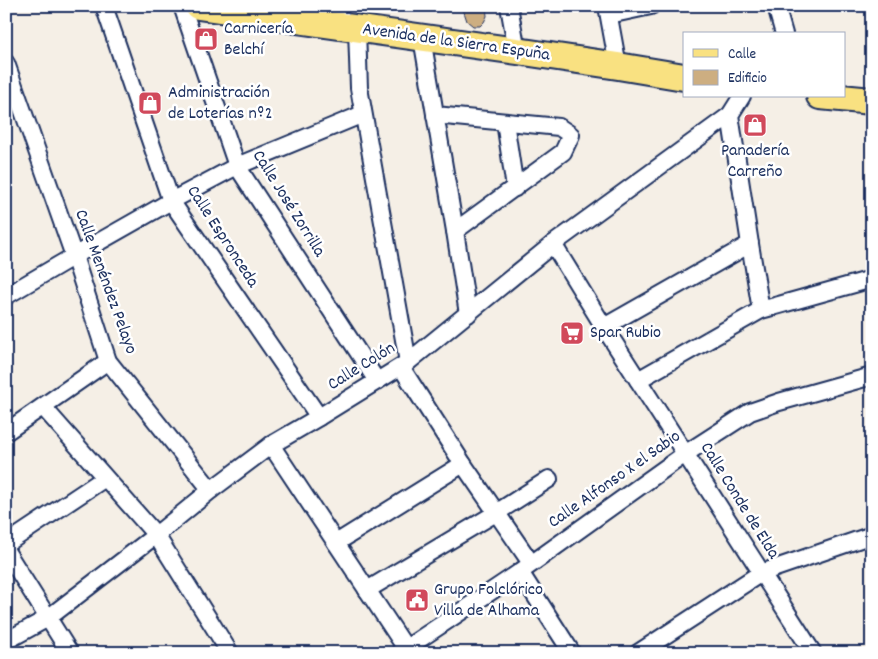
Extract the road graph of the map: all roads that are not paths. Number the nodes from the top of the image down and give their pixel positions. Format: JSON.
{"nodes":[{"id":1,"x":104,"y":6,"type":"edge"},
{"id":2,"x":182,"y":6,"type":"edge"},
{"id":3,"x":198,"y":6,"type":"edge"},
{"id":4,"x":509,"y":6,"type":"edge"},
{"id":5,"x":651,"y":6,"type":"edge"},
{"id":6,"x":776,"y":6,"type":"edge"},
{"id":7,"x":242,"y":9,"type":"edge"},
{"id":8,"x":608,"y":11,"type":"edge"},
{"id":9,"x":347,"y":21,"type":"edge"},
{"id":10,"x":783,"y":32,"type":"edge"},
{"id":11,"x":422,"y":38,"type":"junction"},
{"id":12,"x":516,"y":50,"type":"junction"},
{"id":13,"x":6,"y":63,"type":"edge"},
{"id":14,"x":618,"y":66,"type":"junction"},
{"id":15,"x":683,"y":77,"type":"edge"},
{"id":16,"x":741,"y":98,"type":"edge"},
{"id":17,"x":830,"y":98,"type":"edge"},
{"id":18,"x":870,"y":106,"type":"edge"},
{"id":19,"x":363,"y":114,"type":"junction"},
{"id":20,"x":435,"y":115,"type":"junction"},
{"id":21,"x":730,"y":115,"type":"junction"},
{"id":22,"x":505,"y":122,"type":"junction"},
{"id":23,"x":237,"y":166,"type":"junction"},
{"id":24,"x":515,"y":188,"type":"junction"},
{"id":25,"x":171,"y":201,"type":"junction"},
{"id":26,"x":455,"y":231,"type":"junction"},
{"id":27,"x":554,"y":244,"type":"junction"},
{"id":28,"x":750,"y":244,"type":"junction"},
{"id":29,"x":74,"y":256,"type":"junction"},
{"id":30,"x":872,"y":279,"type":"edge"},
{"id":31,"x":6,"y":296,"type":"edge"},
{"id":32,"x":761,"y":310,"type":"junction"},
{"id":33,"x":468,"y":314,"type":"junction"},
{"id":34,"x":604,"y":327,"type":"junction"},
{"id":35,"x":108,"y":361,"type":"junction"},
{"id":36,"x":405,"y":364,"type":"junction"},
{"id":37,"x":872,"y":376,"type":"edge"},
{"id":38,"x":638,"y":380,"type":"junction"},
{"id":39,"x":377,"y":381,"type":"junction"},
{"id":40,"x":43,"y":407,"type":"junction"},
{"id":41,"x":319,"y":417,"type":"junction"},
{"id":42,"x":6,"y":432,"type":"edge"},
{"id":43,"x":271,"y":445,"type":"junction"},
{"id":44,"x":685,"y":454,"type":"junction"},
{"id":45,"x":463,"y":464,"type":"junction"},
{"id":46,"x":105,"y":478,"type":"junction"},
{"id":47,"x":549,"y":479,"type":"dead end"},
{"id":48,"x":211,"y":490,"type":"junction"},
{"id":49,"x":496,"y":513,"type":"junction"},
{"id":50,"x":872,"y":534,"type":"edge"},
{"id":51,"x":156,"y":535,"type":"junction"},
{"id":52,"x":336,"y":543,"type":"junction"},
{"id":53,"x":6,"y":544,"type":"edge"},
{"id":54,"x":6,"y":551,"type":"edge"},
{"id":55,"x":525,"y":568,"type":"junction"},
{"id":56,"x":761,"y":573,"type":"junction"},
{"id":57,"x":367,"y":590,"type":"junction"},
{"id":58,"x":48,"y":618,"type":"junction"},
{"id":59,"x":6,"y":641,"type":"edge"},
{"id":60,"x":404,"y":651,"type":"edge"},
{"id":61,"x":70,"y":653,"type":"edge"},
{"id":62,"x":230,"y":653,"type":"edge"},
{"id":63,"x":572,"y":653,"type":"edge"},
{"id":64,"x":638,"y":653,"type":"edge"},
{"id":65,"x":813,"y":653,"type":"edge"}],
"edges":[{"from":1,"to":25,"type":"street","name":"Calle Espronceda"},
{"from":2,"to":23,"type":"street","name":"Calle José Zorrilla"},
{"from":3,"to":7,"type":"main road","name":"Avenida de la Sierra Espuña"},
{"from":4,"to":12,"type":"street"},
{"from":5,"to":8,"type":"street"},
{"from":6,"to":10,"type":"street"},
{"from":7,"to":9,"type":"main road","name":"Avenida de la Sierra Espuña"},
{"from":8,"to":14,"type":"street"},
{"from":9,"to":11,"type":"main road","name":"Avenida de la Sierra Espuña"},
{"from":9,"to":19,"type":"street"},
{"from":11,"to":12,"type":"main road","name":"Avenida de la Sierra Espuña"},
{"from":11,"to":20,"type":"street"},
{"from":12,"to":14,"type":"main road","name":"Avenida de la Sierra Espuña"},
{"from":13,"to":29,"type":"street","name":"Calle Menéndez Pelayo"},
{"from":14,"to":15,"type":"main road","name":"Avenida de la Sierra Espuña"},
{"from":16,"to":21,"type":"street"},
{"from":17,"to":18,"type":"main road"},
{"from":19,"to":23,"type":"street"},
{"from":19,"to":36,"type":"street"},
{"from":20,"to":22,"type":"street"},
{"from":20,"to":26,"type":"street"},
{"from":21,"to":27,"type":"street","name":"Calle Colón"},
{"from":21,"to":28,"type":"street"},
{"from":22,"to":24,"type":"street"},
{"from":22,"to":24,"type":"street"},
{"from":23,"to":25,"type":"street"},
{"from":23,"to":39,"type":"street","name":"Calle José Zorrilla"},
{"from":24,"to":26,"type":"street"},
{"from":25,"to":29,"type":"street"},
{"from":25,"to":41,"type":"street","name":"Calle Espronceda"},
{"from":26,"to":33,"type":"street"},
{"from":27,"to":33,"type":"street","name":"Calle Colón"},
{"from":27,"to":34,"type":"street","name":"Calle Conde de Elda"},
{"from":28,"to":32,"type":"street"},
{"from":28,"to":34,"type":"street"},
{"from":29,"to":31,"type":"street"},
{"from":29,"to":35,"type":"street","name":"Calle Menéndez Pelayo"},
{"from":30,"to":32,"type":"street"},
{"from":32,"to":38,"type":"street"},
{"from":33,"to":36,"type":"street","name":"Calle Colón"},
{"from":34,"to":38,"type":"street","name":"Calle Conde de Elda"},
{"from":35,"to":40,"type":"street"},
{"from":35,"to":48,"type":"street","name":"Calle Menéndez Pelayo"},
{"from":36,"to":39,"type":"street","name":"Calle Colón"},
{"from":36,"to":45,"type":"street"},
{"from":37,"to":44,"type":"street","name":"Calle Alfonso X el Sabio"},
{"from":38,"to":44,"type":"street","name":"Calle Conde de Elda"},
{"from":39,"to":41,"type":"street","name":"Calle Colón"},
{"from":40,"to":42,"type":"street"},
{"from":40,"to":46,"type":"street"},
{"from":41,"to":43,"type":"street","name":"Calle Colón"},
{"from":43,"to":48,"type":"street","name":"Calle Colón"},
{"from":43,"to":52,"type":"street"},
{"from":44,"to":55,"type":"street","name":"Calle Alfonso X el Sabio"},
{"from":44,"to":56,"type":"street","name":"Calle Conde de Elda"},
{"from":45,"to":49,"type":"street"},
{"from":45,"to":52,"type":"street"},
{"from":46,"to":51,"type":"street"},
{"from":46,"to":53,"type":"street"},
{"from":47,"to":49,"type":"street"},
{"from":48,"to":51,"type":"street","name":"Calle Colón"},
{"from":49,"to":55,"type":"street"},
{"from":49,"to":57,"type":"street"},
{"from":50,"to":56,"type":"street"},
{"from":51,"to":58,"type":"street","name":"Calle Colón"},
{"from":51,"to":62,"type":"street"},
{"from":52,"to":57,"type":"street"},
{"from":54,"to":58,"type":"street"},
{"from":55,"to":60,"type":"street","name":"Calle Alfonso X el Sabio"},
{"from":55,"to":63,"type":"street"},
{"from":56,"to":64,"type":"street"},
{"from":56,"to":65,"type":"street","name":"Calle Conde de Elda"},
{"from":57,"to":60,"type":"street"},
{"from":58,"to":59,"type":"street","name":"Calle Colón"},
{"from":58,"to":61,"type":"street"}]}
